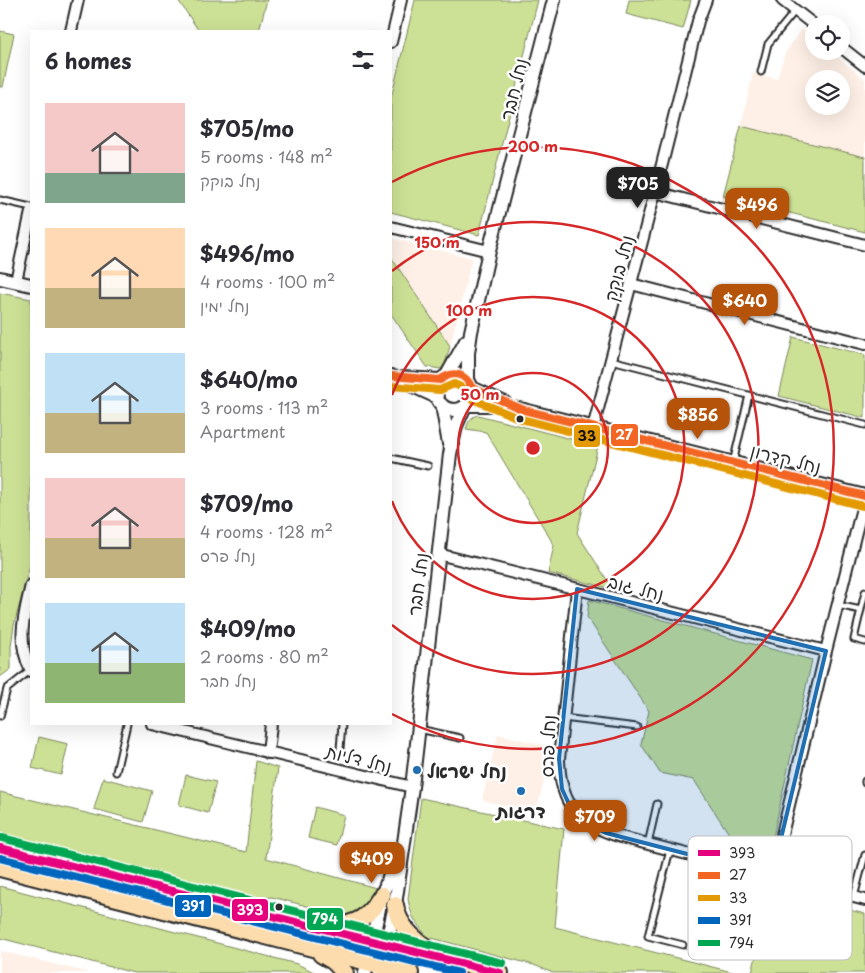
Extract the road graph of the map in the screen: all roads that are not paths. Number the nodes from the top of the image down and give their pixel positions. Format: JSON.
{"nodes":[{"id":1,"x":78,"y":0,"type":"edge"},
{"id":2,"x":402,"y":0,"type":"edge"},
{"id":3,"x":554,"y":0,"type":"edge"},
{"id":4,"x":706,"y":0,"type":"edge"},
{"id":5,"x":782,"y":0,"type":"edge"},
{"id":6,"x":796,"y":11,"type":"junction"},
{"id":7,"x":805,"y":18,"type":"edge"},
{"id":8,"x":71,"y":30,"type":"edge"},
{"id":9,"x":392,"y":38,"type":"edge"},
{"id":10,"x":850,"y":54,"type":"edge"},
{"id":11,"x":865,"y":66,"type":"edge"},
{"id":12,"x":761,"y":72,"type":"dead end"},
{"id":13,"x":655,"y":192,"type":"junction"},
{"id":14,"x":0,"y":200,"type":"edge"},
{"id":15,"x":30,"y":207,"type":"edge"},
{"id":16,"x":30,"y":217,"type":"edge"},
{"id":17,"x":392,"y":226,"type":"edge"},
{"id":18,"x":865,"y":245,"type":"edge"},
{"id":19,"x":489,"y":251,"type":"junction"},
{"id":20,"x":0,"y":278,"type":"edge"},
{"id":21,"x":16,"y":281,"type":"junction"},
{"id":22,"x":631,"y":284,"type":"junction"},
{"id":23,"x":30,"y":285,"type":"edge"},
{"id":24,"x":471,"y":332,"type":"junction"},
{"id":25,"x":865,"y":344,"type":"edge"},
{"id":26,"x":611,"y":360,"type":"junction"},
{"id":27,"x":392,"y":376,"type":"edge"},
{"id":28,"x":392,"y":377,"type":"edge"},
{"id":29,"x":444,"y":378,"type":"junction"},
{"id":30,"x":470,"y":384,"type":"junction"},
{"id":31,"x":749,"y":395,"type":"junction"},
{"id":32,"x":439,"y":401,"type":"junction"},
{"id":33,"x":466,"y":407,"type":"junction"},
{"id":34,"x":524,"y":410,"type":"junction"},
{"id":35,"x":865,"y":425,"type":"edge"},
{"id":36,"x":593,"y":428,"type":"junction"},
{"id":37,"x":450,"y":454,"type":"junction"},
{"id":38,"x":392,"y":458,"type":"edge"},
{"id":39,"x":733,"y":463,"type":"junction"},
{"id":40,"x":428,"y":466,"type":"dead end"},
{"id":41,"x":865,"y":496,"type":"edge"},
{"id":42,"x":438,"y":554,"type":"junction"},
{"id":43,"x":578,"y":589,"type":"junction"},
{"id":44,"x":30,"y":590,"type":"edge"},
{"id":45,"x":865,"y":592,"type":"edge"},
{"id":46,"x":837,"y":605,"type":"junction"},
{"id":47,"x":861,"y":610,"type":"junction"},
{"id":48,"x":858,"y":622,"type":"junction"},
{"id":49,"x":865,"y":624,"type":"edge"},
{"id":50,"x":865,"y":642,"type":"edge"},
{"id":51,"x":826,"y":651,"type":"junction"},
{"id":52,"x":30,"y":667,"type":"edge"},
{"id":53,"x":30,"y":671,"type":"edge"},
{"id":54,"x":6,"y":689,"type":"junction"},
{"id":55,"x":0,"y":690,"type":"edge"},
{"id":56,"x":0,"y":716,"type":"edge"},
{"id":57,"x":563,"y":718,"type":"junction"},
{"id":58,"x":127,"y":725,"type":"edge"},
{"id":59,"x":156,"y":725,"type":"edge"},
{"id":60,"x":271,"y":725,"type":"edge"},
{"id":61,"x":342,"y":725,"type":"edge"},
{"id":62,"x":637,"y":727,"type":"dead end"},
{"id":63,"x":418,"y":729,"type":"junction"},
{"id":64,"x":460,"y":738,"type":"dead end"},
{"id":65,"x":340,"y":748,"type":"dead end"},
{"id":66,"x":268,"y":752,"type":"junction"},
{"id":67,"x":116,"y":772,"type":"dead end"},
{"id":68,"x":412,"y":787,"type":"junction"},
{"id":69,"x":657,"y":804,"type":"dead end"},
{"id":70,"x":782,"y":836,"type":"edge"},
{"id":71,"x":648,"y":844,"type":"junction"},
{"id":72,"x":0,"y":848,"type":"edge"},
{"id":73,"x":670,"y":850,"type":"junction"},
{"id":74,"x":688,"y":855,"type":"edge"},
{"id":75,"x":865,"y":856,"type":"edge"},
{"id":76,"x":0,"y":868,"type":"edge"},
{"id":77,"x":854,"y":897,"type":"joint"},
{"id":78,"x":389,"y":900,"type":"junction"},
{"id":79,"x":865,"y":900,"type":"edge"},
{"id":80,"x":316,"y":926,"type":"junction"},
{"id":81,"x":379,"y":942,"type":"junction"},
{"id":82,"x":683,"y":945,"type":"dead end"},
{"id":83,"x":303,"y":946,"type":"junction"},
{"id":84,"x":443,"y":958,"type":"junction"},
{"id":85,"x":373,"y":968,"type":"edge"},
{"id":86,"x":344,"y":973,"type":"edge"},
{"id":87,"x":410,"y":973,"type":"edge"},
{"id":88,"x":500,"y":973,"type":"edge"}],
"edges":[{"from":1,"to":8,"type":"street"},
{"from":2,"to":9,"type":"street"},
{"from":3,"to":19,"type":"street","name":"נחל חבר"},
{"from":4,"to":13,"type":"street","name":"נחל בוקק"},
{"from":5,"to":6,"type":"street"},
{"from":6,"to":7,"type":"street"},
{"from":6,"to":12,"type":"lane"},
{"from":10,"to":11,"type":"street"},
{"from":13,"to":18,"type":"street"},
{"from":13,"to":22,"type":"street","name":"נחל בוקק"},
{"from":14,"to":15,"type":"lane"},
{"from":16,"to":21,"type":"street"},
{"from":17,"to":19,"type":"street"},
{"from":19,"to":24,"type":"street","name":"נחל חבר"},
{"from":20,"to":21,"type":"street"},
{"from":21,"to":23,"type":"street"},
{"from":22,"to":25,"type":"street"},
{"from":22,"to":26,"type":"street","name":"נחל בוקק"},
{"from":24,"to":29,"type":"street","name":"נחל חבר"},
{"from":24,"to":30,"type":"street","name":"נחל חבר"},
{"from":26,"to":31,"type":"lane"},
{"from":26,"to":36,"type":"street","name":"נחל בוקק"},
{"from":27,"to":29,"type":"street"},
{"from":28,"to":32,"type":"street"},
{"from":29,"to":30,"type":"street"},
{"from":29,"to":32,"type":"street"},
{"from":30,"to":33,"type":"street"},
{"from":30,"to":34,"type":"street","name":"נחל קדרון"},
{"from":31,"to":35,"type":"lane"},
{"from":31,"to":39,"type":"lane"},
{"from":32,"to":33,"type":"street"},
{"from":32,"to":37,"type":"street","name":"נחל חבר"},
{"from":33,"to":34,"type":"street","name":"נחל קדרון"},
{"from":33,"to":37,"type":"street","name":"נחל חבר"},
{"from":34,"to":36,"type":"street","name":"נחל קדרון"},
{"from":36,"to":39,"type":"street","name":"נחל קדרון"},
{"from":37,"to":42,"type":"street","name":"נחל חבר"},
{"from":38,"to":40,"type":"lane"},
{"from":39,"to":41,"type":"street","name":"נחל קדרון"},
{"from":41,"to":46,"type":"street"},
{"from":42,"to":43,"type":"street","name":"נחל גוב"},
{"from":42,"to":63,"type":"street","name":"נחל חבר"},
{"from":43,"to":51,"type":"street","name":"נחל גוב"},
{"from":43,"to":57,"type":"street","name":"נחל פרס"},
{"from":44,"to":52,"type":"street"},
{"from":45,"to":47,"type":"lane"},
{"from":46,"to":47,"type":"lane"},
{"from":46,"to":51,"type":"street"},
{"from":47,"to":48,"type":"lane"},
{"from":48,"to":49,"type":"lane"},
{"from":48,"to":50,"type":"lane"},
{"from":51,"to":70,"type":"street"},
{"from":53,"to":54,"type":"lane"},
{"from":54,"to":55,"type":"lane"},
{"from":54,"to":56,"type":"lane"},
{"from":57,"to":62,"type":"lane"},
{"from":57,"to":71,"type":"street","name":"נחל פרס"},
{"from":58,"to":67,"type":"lane"},
{"from":59,"to":66,"type":"street","name":"נחל דליות"},
{"from":60,"to":66,"type":"street"},
{"from":61,"to":65,"type":"lane"},
{"from":63,"to":64,"type":"lane"},
{"from":63,"to":68,"type":"street","name":"נחל חבר"},
{"from":66,"to":68,"type":"street","name":"נחל דליות"},
{"from":68,"to":78,"type":"street","name":"נחל חבר"},
{"from":69,"to":71,"type":"lane"},
{"from":71,"to":73,"type":"street","name":"נחל פרס"},
{"from":72,"to":80,"type":"highway"},
{"from":73,"to":74,"type":"street","name":"נחל פרס"},
{"from":73,"to":82,"type":"lane"},
{"from":75,"to":77,"type":"lane"},
{"from":76,"to":83,"type":"highway"},
{"from":77,"to":79,"type":"street","name":"נחל פרס"},
{"from":78,"to":80,"type":"highway"},
{"from":78,"to":81,"type":"street","name":"נחל חבר"},
{"from":78,"to":84,"type":"highway"},
{"from":80,"to":81,"type":"highway"},
{"from":81,"to":84,"type":"highway"},
{"from":81,"to":85,"type":"street","name":"נחל חבר"},
{"from":83,"to":85,"type":"highway"},
{"from":83,"to":86,"type":"highway"},
{"from":84,"to":88,"type":"highway"},
{"from":85,"to":87,"type":"highway"}]}
